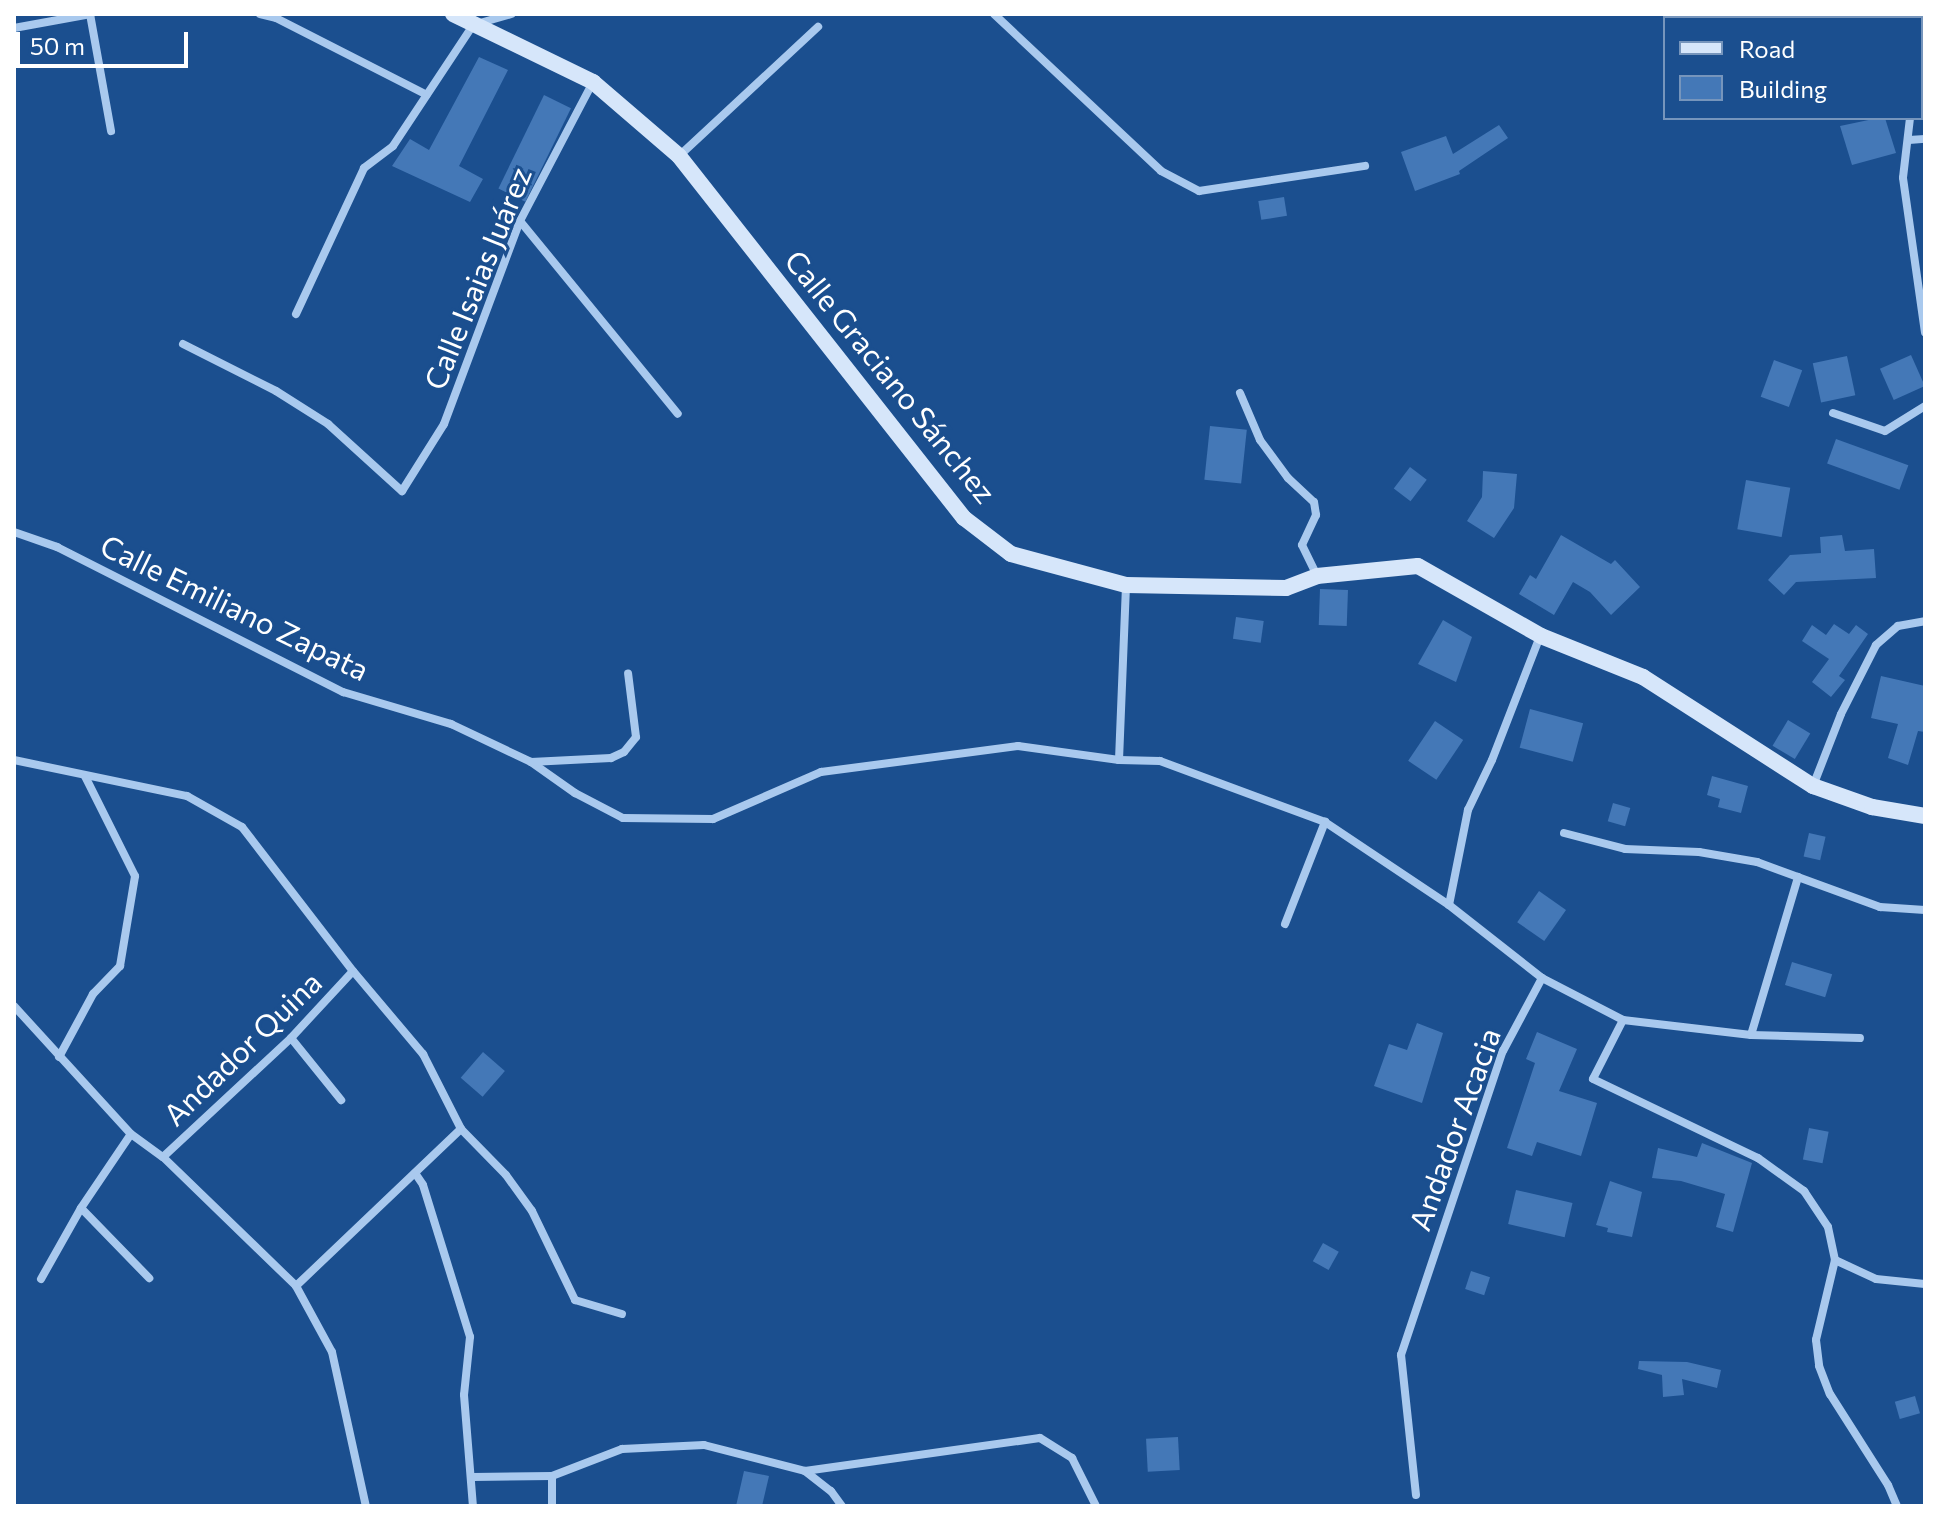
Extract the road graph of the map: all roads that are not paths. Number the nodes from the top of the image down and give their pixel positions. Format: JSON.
{"nodes":[{"id":1,"x":91,"y":14,"type":"edge"},
{"id":2,"x":260,"y":14,"type":"edge"},
{"id":3,"x":453,"y":14,"type":"edge"},
{"id":4,"x":511,"y":14,"type":"edge"},
{"id":5,"x":994,"y":14,"type":"edge"},
{"id":6,"x":473,"y":25,"type":"junction"},
{"id":7,"x":818,"y":27,"type":"dead end"},
{"id":8,"x":14,"y":28,"type":"edge"},
{"id":9,"x":593,"y":82,"type":"junction"},
{"id":10,"x":427,"y":95,"type":"junction"},
{"id":11,"x":1910,"y":120,"type":"edge"},
{"id":12,"x":111,"y":131,"type":"dead end"},
{"id":13,"x":1925,"y":139,"type":"edge"},
{"id":14,"x":1909,"y":140,"type":"junction"},
{"id":15,"x":679,"y":156,"type":"junction"},
{"id":16,"x":1365,"y":166,"type":"dead end"},
{"id":17,"x":520,"y":221,"type":"junction"},
{"id":18,"x":296,"y":314,"type":"dead end"},
{"id":19,"x":1925,"y":332,"type":"edge"},
{"id":20,"x":183,"y":344,"type":"dead end"},
{"id":21,"x":1240,"y":393,"type":"dead end"},
{"id":22,"x":1925,"y":406,"type":"edge"},
{"id":23,"x":1833,"y":413,"type":"dead end"},
{"id":24,"x":678,"y":414,"type":"dead end"},
{"id":25,"x":14,"y":532,"type":"edge"},
{"id":26,"x":1317,"y":576,"type":"junction"},
{"id":27,"x":1126,"y":585,"type":"junction"},
{"id":28,"x":1925,"y":621,"type":"edge"},
{"id":29,"x":1541,"y":636,"type":"junction"},
{"id":30,"x":628,"y":673,"type":"dead end"},
{"id":31,"x":14,"y":760,"type":"edge"},
{"id":32,"x":1119,"y":760,"type":"junction"},
{"id":33,"x":531,"y":762,"type":"junction"},
{"id":34,"x":85,"y":776,"type":"junction"},
{"id":35,"x":1813,"y":786,"type":"junction"},
{"id":36,"x":1925,"y":816,"type":"edge"},
{"id":37,"x":1325,"y":822,"type":"junction"},
{"id":38,"x":1564,"y":833,"type":"dead end"},
{"id":39,"x":1798,"y":877,"type":"junction"},
{"id":40,"x":1449,"y":905,"type":"junction"},
{"id":41,"x":1925,"y":910,"type":"edge"},
{"id":42,"x":1285,"y":924,"type":"dead end"},
{"id":43,"x":353,"y":971,"type":"junction"},
{"id":44,"x":1542,"y":978,"type":"junction"},
{"id":45,"x":15,"y":1013,"type":"edge"},
{"id":46,"x":1623,"y":1020,"type":"junction"},
{"id":47,"x":1751,"y":1035,"type":"junction"},
{"id":48,"x":291,"y":1038,"type":"junction"},
{"id":49,"x":1860,"y":1038,"type":"dead end"},
{"id":50,"x":59,"y":1057,"type":"junction"},
{"id":51,"x":341,"y":1100,"type":"dead end"},
{"id":52,"x":461,"y":1129,"type":"junction"},
{"id":53,"x":131,"y":1134,"type":"junction"},
{"id":54,"x":163,"y":1157,"type":"junction"},
{"id":55,"x":415,"y":1173,"type":"junction"},
{"id":56,"x":81,"y":1208,"type":"junction"},
{"id":57,"x":1835,"y":1260,"type":"junction"},
{"id":58,"x":149,"y":1278,"type":"dead end"},
{"id":59,"x":41,"y":1279,"type":"dead end"},
{"id":60,"x":1925,"y":1284,"type":"edge"},
{"id":61,"x":296,"y":1286,"type":"junction"},
{"id":62,"x":622,"y":1314,"type":"dead end"},
{"id":63,"x":805,"y":1471,"type":"junction"},
{"id":64,"x":552,"y":1476,"type":"junction"},
{"id":65,"x":473,"y":1477,"type":"junction"},
{"id":66,"x":1416,"y":1495,"type":"dead end"},
{"id":67,"x":366,"y":1506,"type":"edge"},
{"id":68,"x":473,"y":1506,"type":"edge"},
{"id":69,"x":552,"y":1506,"type":"edge"},
{"id":70,"x":842,"y":1506,"type":"edge"},
{"id":71,"x":1096,"y":1506,"type":"edge"},
{"id":72,"x":1897,"y":1506,"type":"edge"}],
"edges":[{"from":1,"to":8,"type":"street"},
{"from":1,"to":12,"type":"street"},
{"from":2,"to":10,"type":"street"},
{"from":3,"to":6,"type":"street","name":"Calle Graciano Sánchez"},
{"from":4,"to":6,"type":"street"},
{"from":5,"to":16,"type":"street"},
{"from":6,"to":9,"type":"street","name":"Calle Graciano Sánchez"},
{"from":6,"to":10,"type":"street"},
{"from":7,"to":15,"type":"street"},
{"from":9,"to":15,"type":"street","name":"Calle Graciano Sánchez"},
{"from":9,"to":17,"type":"street","name":"Calle Isaias Juárez"},
{"from":10,"to":18,"type":"street"},
{"from":11,"to":14,"type":"street"},
{"from":13,"to":14,"type":"street"},
{"from":14,"to":19,"type":"street"},
{"from":15,"to":27,"type":"street","name":"Calle Graciano Sánchez"},
{"from":17,"to":20,"type":"street","name":"Calle Isaias Juárez"},
{"from":17,"to":24,"type":"street"},
{"from":21,"to":26,"type":"street"},
{"from":22,"to":23,"type":"street"},
{"from":25,"to":33,"type":"street","name":"Calle Emiliano Zapata"},
{"from":26,"to":27,"type":"street","name":"Calle Graciano Sánchez"},
{"from":26,"to":29,"type":"street","name":"Calle Graciano Sánchez"},
{"from":27,"to":32,"type":"street"},
{"from":28,"to":35,"type":"street"},
{"from":29,"to":35,"type":"street","name":"Calle Graciano Sánchez"},
{"from":29,"to":40,"type":"street"},
{"from":30,"to":33,"type":"street"},
{"from":31,"to":34,"type":"street"},
{"from":32,"to":33,"type":"street","name":"Calle Emiliano Zapata"},
{"from":32,"to":37,"type":"street","name":"Calle Emiliano Zapata"},
{"from":34,"to":43,"type":"street"},
{"from":34,"to":50,"type":"street"},
{"from":35,"to":36,"type":"street","name":"Calle Graciano Sánchez"},
{"from":37,"to":40,"type":"street","name":"Calle Emiliano Zapata"},
{"from":37,"to":42,"type":"street"},
{"from":38,"to":39,"type":"street"},
{"from":39,"to":41,"type":"street"},
{"from":39,"to":47,"type":"street"},
{"from":40,"to":44,"type":"street","name":"Calle Emiliano Zapata"},
{"from":43,"to":48,"type":"street","name":"Andador Quina"},
{"from":43,"to":52,"type":"street"},
{"from":44,"to":46,"type":"street","name":"Calle Emiliano Zapata"},
{"from":44,"to":66,"type":"street","name":"Andador Acacia"},
{"from":45,"to":50,"type":"street"},
{"from":46,"to":47,"type":"street"},
{"from":46,"to":57,"type":"street"},
{"from":47,"to":49,"type":"street"},
{"from":48,"to":51,"type":"street"},
{"from":48,"to":54,"type":"street","name":"Andador Quina"},
{"from":50,"to":53,"type":"street"},
{"from":52,"to":55,"type":"street"},
{"from":52,"to":62,"type":"street"},
{"from":53,"to":54,"type":"street"},
{"from":53,"to":56,"type":"street"},
{"from":54,"to":61,"type":"street"},
{"from":55,"to":61,"type":"street"},
{"from":55,"to":65,"type":"street"},
{"from":56,"to":58,"type":"street"},
{"from":56,"to":59,"type":"street"},
{"from":57,"to":60,"type":"street"},
{"from":57,"to":72,"type":"street"},
{"from":61,"to":67,"type":"street"},
{"from":63,"to":64,"type":"street"},
{"from":63,"to":70,"type":"street"},
{"from":63,"to":71,"type":"street"},
{"from":64,"to":65,"type":"street"},
{"from":64,"to":69,"type":"street"},
{"from":65,"to":68,"type":"street"}]}
